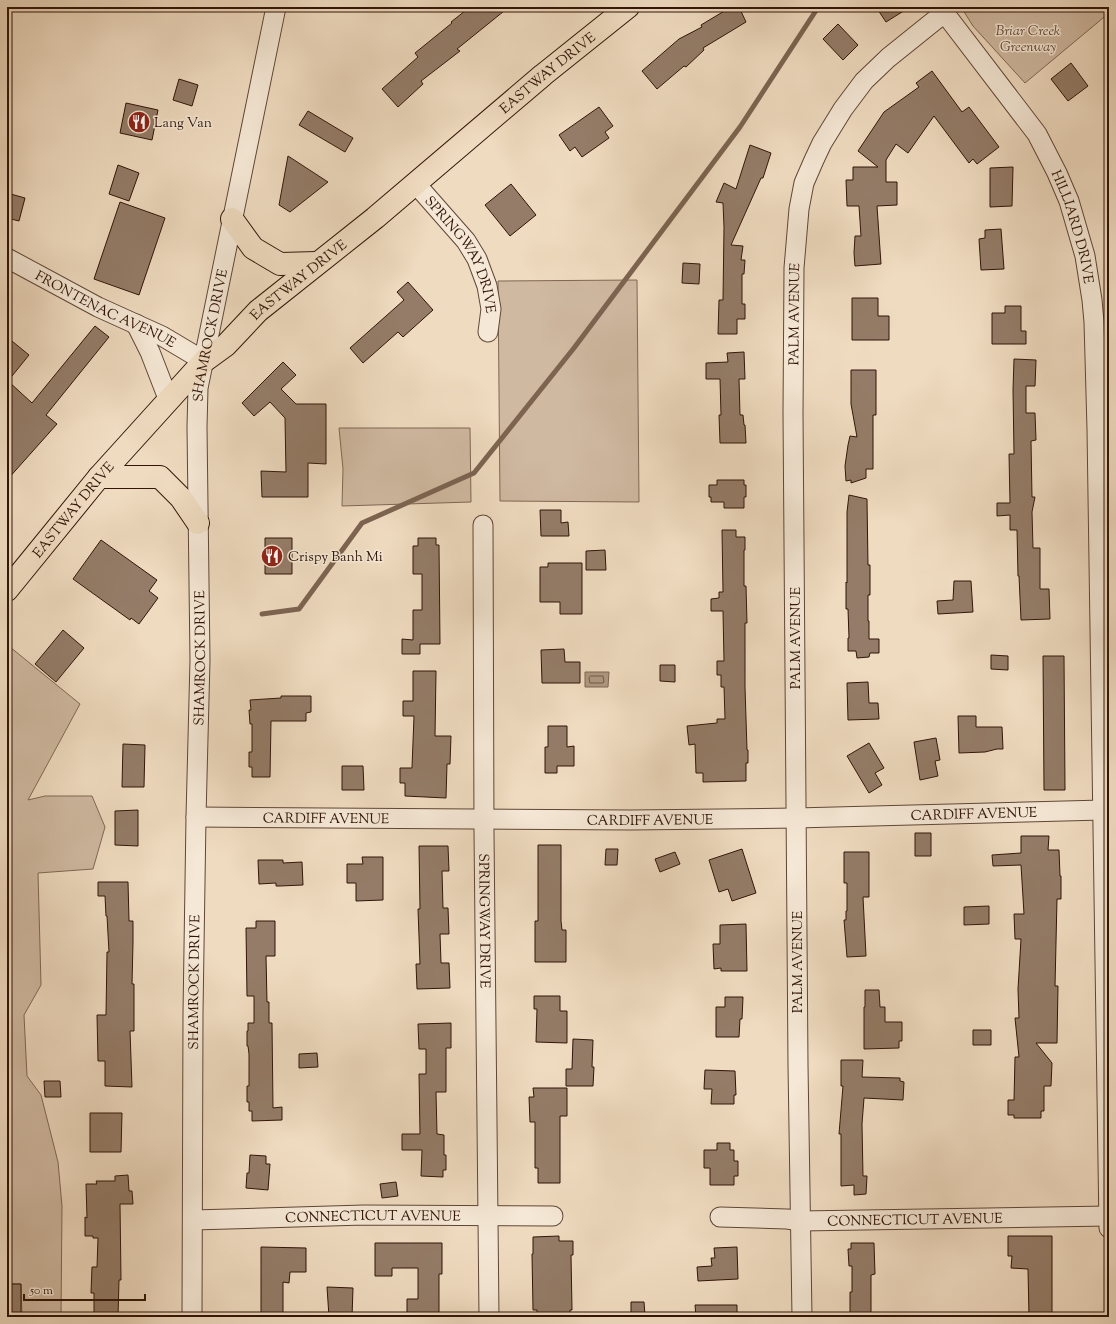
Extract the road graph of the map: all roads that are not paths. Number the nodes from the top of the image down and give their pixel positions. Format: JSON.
{"nodes":[{"id":1,"x":276,"y":7,"type":"edge"},
{"id":2,"x":628,"y":7,"type":"edge"},
{"id":3,"x":942,"y":10,"type":"edge"},
{"id":4,"x":415,"y":183,"type":"junction"},
{"id":5,"x":232,"y":219,"type":"junction"},
{"id":6,"x":7,"y":258,"type":"edge"},
{"id":7,"x":317,"y":263,"type":"junction"},
{"id":8,"x":136,"y":324,"type":"junction"},
{"id":9,"x":488,"y":332,"type":"dead end"},
{"id":10,"x":204,"y":361,"type":"junction"},
{"id":11,"x":169,"y":401,"type":"junction"},
{"id":12,"x":98,"y":477,"type":"junction"},
{"id":13,"x":198,"y":523,"type":"junction"},
{"id":14,"x":483,"y":525,"type":"dead end"},
{"id":15,"x":7,"y":590,"type":"edge"},
{"id":16,"x":1106,"y":720,"type":"edge"},
{"id":17,"x":1103,"y":810,"type":"junction"},
{"id":18,"x":196,"y":817,"type":"junction"},
{"id":19,"x":796,"y":818,"type":"junction"},
{"id":20,"x":484,"y":820,"type":"junction"},
{"id":21,"x":1108,"y":980,"type":"edge"},
{"id":22,"x":488,"y":1216,"type":"junction"},
{"id":23,"x":553,"y":1216,"type":"dead end"},
{"id":24,"x":1109,"y":1216,"type":"edge"},
{"id":25,"x":720,"y":1218,"type":"dead end"},
{"id":26,"x":193,"y":1220,"type":"junction"},
{"id":27,"x":801,"y":1221,"type":"junction"},
{"id":28,"x":1109,"y":1228,"type":"edge"},
{"id":29,"x":192,"y":1317,"type":"edge"},
{"id":30,"x":488,"y":1317,"type":"edge"},
{"id":31,"x":802,"y":1317,"type":"edge"}],
"edges":[{"from":1,"to":5,"type":"street","name":"SHAMROCK DRIVE"},
{"from":2,"to":4,"type":"main road","name":"EASTWAY DRIVE"},
{"from":3,"to":16,"type":"street","name":"HILLIARD DRIVE"},
{"from":3,"to":19,"type":"street","name":"PALM AVENUE"},
{"from":4,"to":7,"type":"main road","name":"EASTWAY DRIVE"},
{"from":4,"to":9,"type":"street","name":"SPRINGWAY DRIVE"},
{"from":5,"to":7,"type":"main road"},
{"from":5,"to":10,"type":"street","name":"SHAMROCK DRIVE"},
{"from":6,"to":8,"type":"street","name":"FRONTENAC AVENUE"},
{"from":7,"to":10,"type":"main road","name":"EASTWAY DRIVE"},
{"from":8,"to":10,"type":"street","name":"FRONTENAC AVENUE"},
{"from":8,"to":11,"type":"street"},
{"from":10,"to":11,"type":"main road","name":"EASTWAY DRIVE"},
{"from":10,"to":13,"type":"street","name":"SHAMROCK DRIVE"},
{"from":11,"to":12,"type":"main road","name":"EASTWAY DRIVE"},
{"from":12,"to":13,"type":"main road"},
{"from":12,"to":15,"type":"main road","name":"EASTWAY DRIVE"},
{"from":13,"to":18,"type":"street","name":"SHAMROCK DRIVE"},
{"from":14,"to":20,"type":"street","name":"SPRINGWAY DRIVE"},
{"from":16,"to":17,"type":"street","name":"HILLIARD DRIVE"},
{"from":17,"to":19,"type":"street","name":"CARDIFF AVENUE"},
{"from":17,"to":21,"type":"street","name":"HILLIARD DRIVE"},
{"from":18,"to":20,"type":"street","name":"CARDIFF AVENUE"},
{"from":18,"to":26,"type":"street","name":"SHAMROCK DRIVE"},
{"from":19,"to":20,"type":"street","name":"CARDIFF AVENUE"},
{"from":19,"to":27,"type":"street","name":"PALM AVENUE"},
{"from":20,"to":22,"type":"street","name":"SPRINGWAY DRIVE"},
{"from":21,"to":24,"type":"street","name":"HILLIARD DRIVE"},
{"from":22,"to":23,"type":"street","name":"CONNECTICUT AVENUE"},
{"from":22,"to":26,"type":"street","name":"CONNECTICUT AVENUE"},
{"from":22,"to":30,"type":"street","name":"SPRINGWAY DRIVE"},
{"from":24,"to":27,"type":"street","name":"CONNECTICUT AVENUE"},
{"from":24,"to":28,"type":"street","name":"HILLIARD DRIVE"},
{"from":25,"to":27,"type":"street","name":"CONNECTICUT AVENUE"},
{"from":26,"to":29,"type":"street","name":"SHAMROCK DRIVE"},
{"from":27,"to":31,"type":"street","name":"PALM AVENUE"}]}
